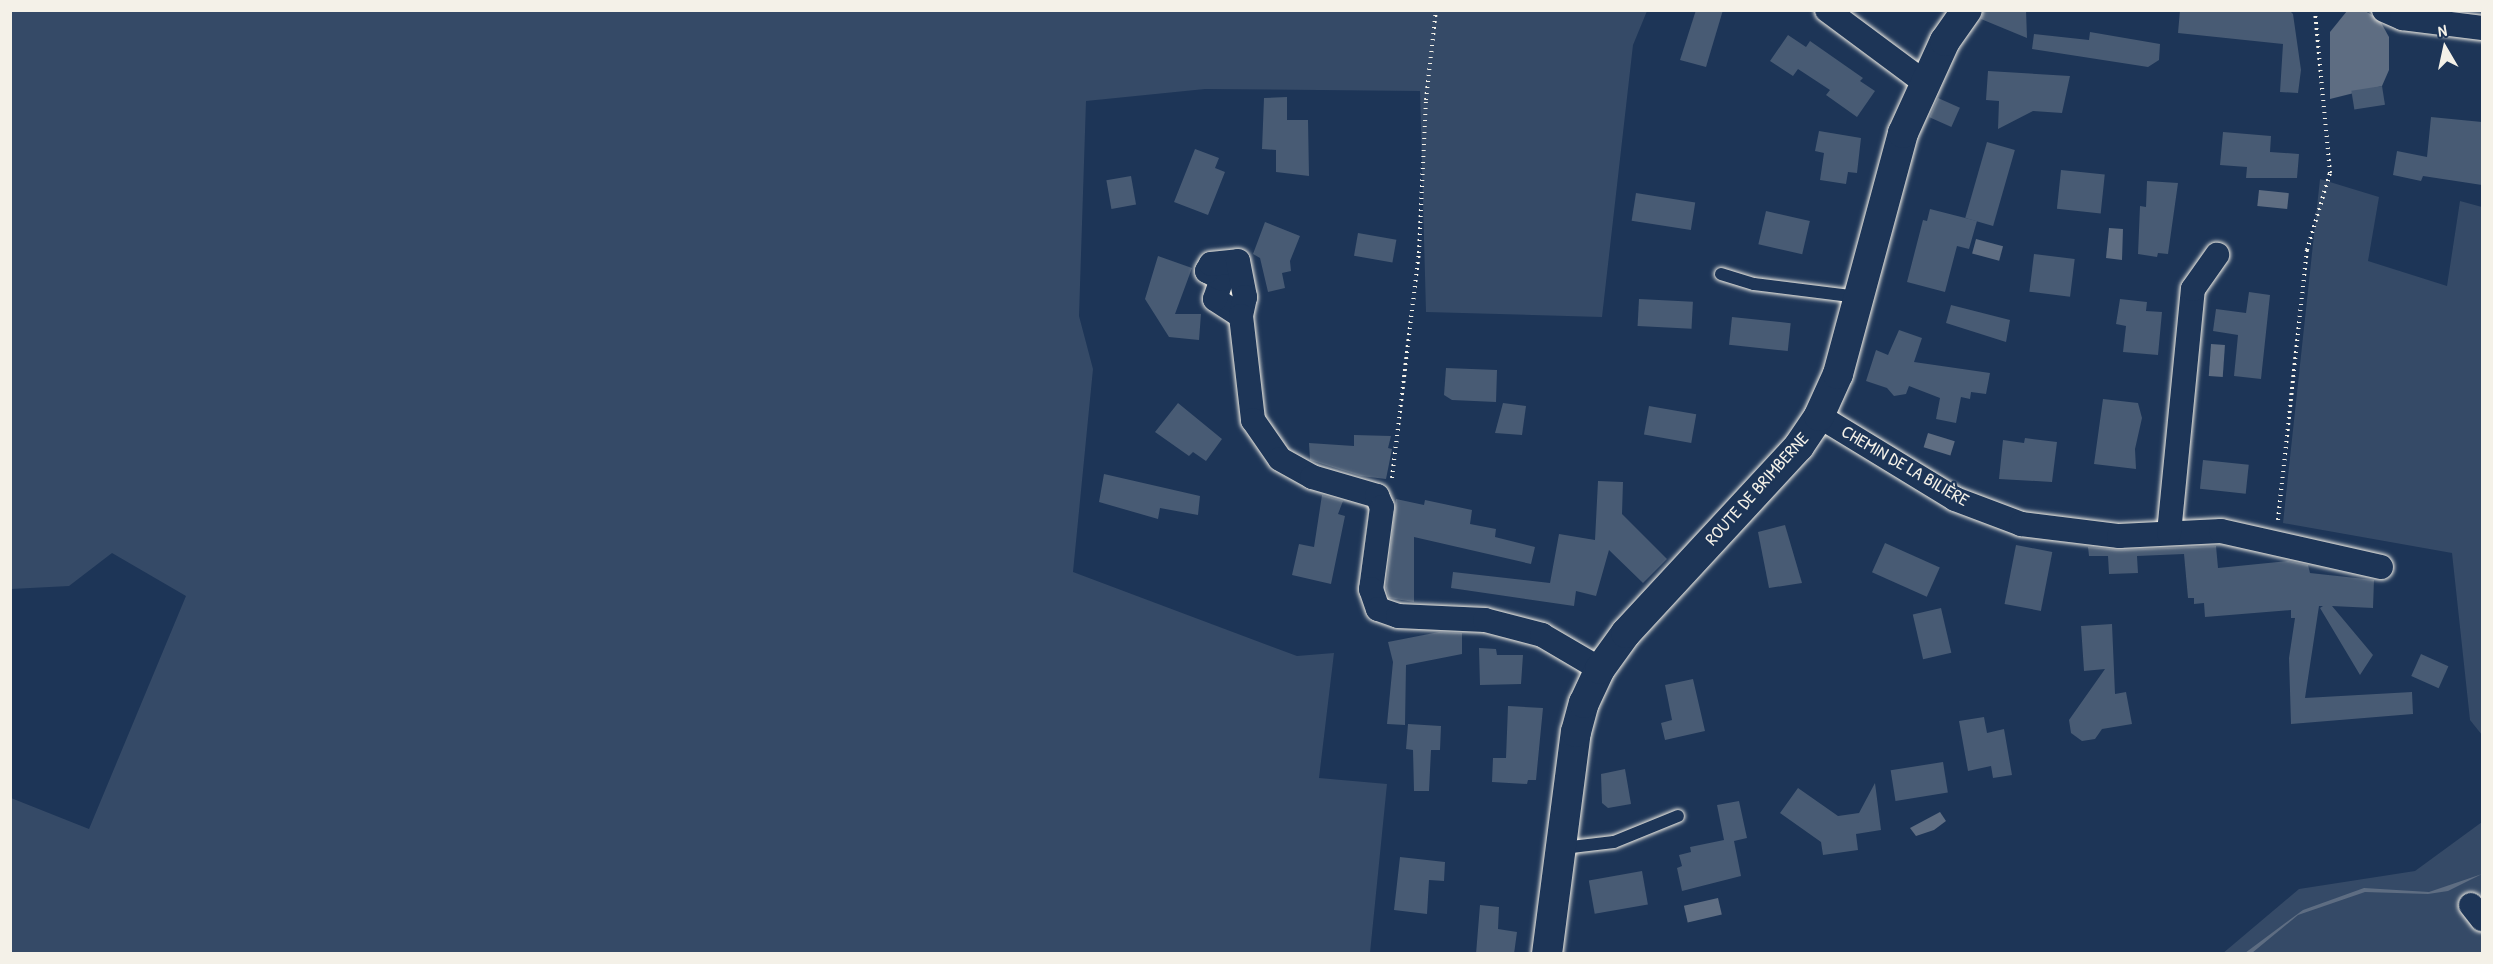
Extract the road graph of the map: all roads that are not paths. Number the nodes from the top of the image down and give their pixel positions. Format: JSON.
{"nodes":[{"id":1,"x":1827,"y":10,"type":"edge"},
{"id":2,"x":1967,"y":10,"type":"edge"},
{"id":3,"x":2384,"y":11,"type":"edge"},
{"id":4,"x":2417,"y":15,"type":"edge"},
{"id":5,"x":2482,"y":28,"type":"edge"},
{"id":6,"x":1924,"y":82,"type":"junction"},
{"id":7,"x":2217,"y":255,"type":"dead end"},
{"id":8,"x":1721,"y":274,"type":"dead end"},
{"id":9,"x":1859,"y":297,"type":"junction"},
{"id":10,"x":1241,"y":316,"type":"dead end"},
{"id":11,"x":1819,"y":416,"type":"junction"},
{"id":12,"x":2169,"y":533,"type":"junction"},
{"id":13,"x":2381,"y":567,"type":"dead end"},
{"id":14,"x":1600,"y":669,"type":"junction"},
{"id":15,"x":1678,"y":816,"type":"dead end"},
{"id":16,"x":1563,"y":848,"type":"junction"},
{"id":17,"x":1547,"y":954,"type":"edge"}],
"edges":[{"from":1,"to":6,"type":"street"},
{"from":2,"to":6,"type":"street","name":"ROUTE DE BRIMBERNE"},
{"from":3,"to":4,"type":"street"},
{"from":4,"to":5,"type":"street"},
{"from":6,"to":9,"type":"street","name":"ROUTE DE BRIMBERNE"},
{"from":7,"to":12,"type":"street"},
{"from":8,"to":9,"type":"lane"},
{"from":9,"to":11,"type":"street","name":"ROUTE DE BRIMBERNE"},
{"from":10,"to":14,"type":"street"},
{"from":11,"to":12,"type":"street","name":"CHEMIN DE LA BILIÈRE"},
{"from":11,"to":14,"type":"street","name":"ROUTE DE BRIMBERNE"},
{"from":12,"to":13,"type":"street","name":"CHEMIN DE LA BILIÈRE"},
{"from":14,"to":16,"type":"street","name":"ROUTE DE BRIMBERNE"},
{"from":15,"to":16,"type":"lane"},
{"from":16,"to":17,"type":"street","name":"ROUTE DE BRIMBERNE"}]}
